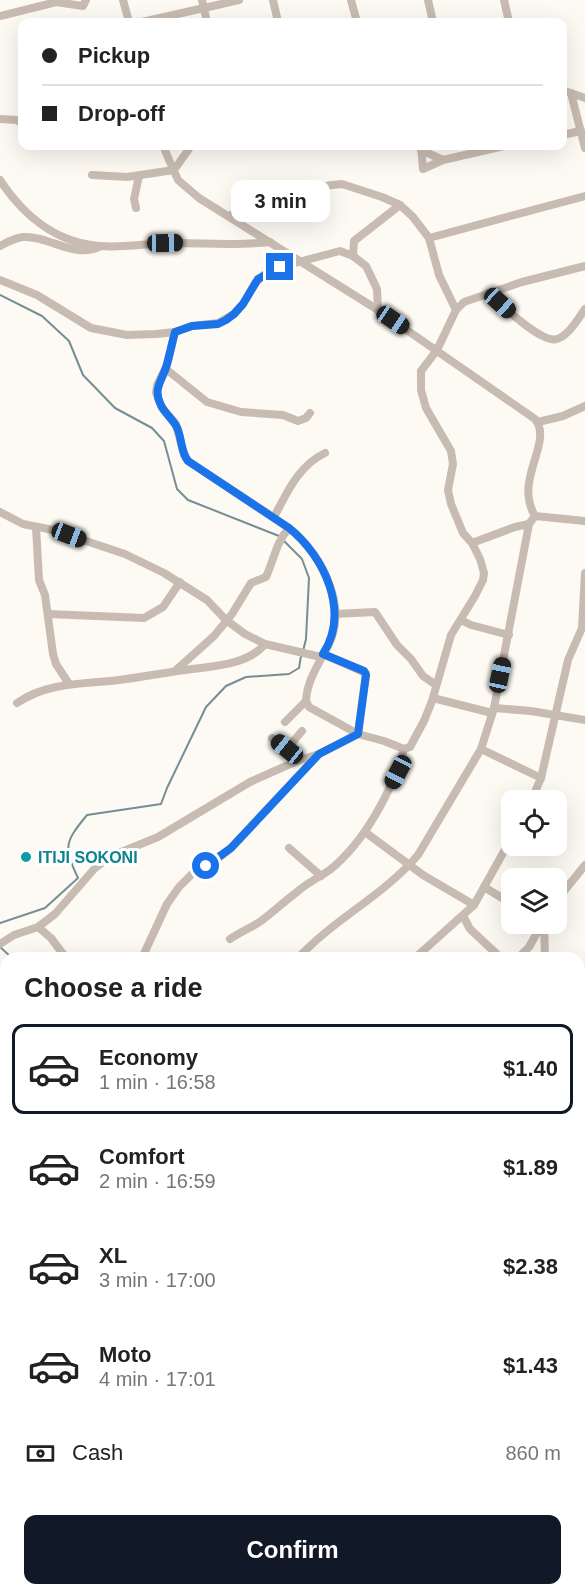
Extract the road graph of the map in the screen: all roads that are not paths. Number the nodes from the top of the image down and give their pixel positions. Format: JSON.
{"nodes":[{"id":1,"x":86,"y":0,"type":"edge"},
{"id":2,"x":123,"y":0,"type":"edge"},
{"id":3,"x":239,"y":0,"type":"edge"},
{"id":4,"x":273,"y":0,"type":"edge"},
{"id":5,"x":351,"y":0,"type":"edge"},
{"id":6,"x":428,"y":0,"type":"edge"},
{"id":7,"x":504,"y":0,"type":"edge"},
{"id":8,"x":203,"y":4,"type":"edge"},
{"id":9,"x":0,"y":16,"type":"edge"},
{"id":10,"x":128,"y":18,"type":"edge"},
{"id":11,"x":156,"y":18,"type":"edge"},
{"id":12,"x":277,"y":18,"type":"edge"},
{"id":13,"x":356,"y":18,"type":"edge"},
{"id":14,"x":432,"y":18,"type":"edge"},
{"id":15,"x":508,"y":18,"type":"edge"},
{"id":16,"x":567,"y":91,"type":"edge"},
{"id":17,"x":585,"y":98,"type":"edge"},
{"id":18,"x":0,"y":119,"type":"edge"},
{"id":19,"x":18,"y":121,"type":"edge"},
{"id":20,"x":581,"y":131,"type":"junction"},
{"id":21,"x":567,"y":134,"type":"edge"},
{"id":22,"x":585,"y":148,"type":"edge"},
{"id":23,"x":165,"y":150,"type":"edge"},
{"id":24,"x":188,"y":150,"type":"edge"},
{"id":25,"x":421,"y":150,"type":"edge"},
{"id":26,"x":424,"y":150,"type":"edge"},
{"id":27,"x":482,"y":150,"type":"edge"},
{"id":28,"x":487,"y":150,"type":"edge"},
{"id":29,"x":479,"y":152,"type":"junction"},
{"id":30,"x":442,"y":160,"type":"junction"},
{"id":31,"x":174,"y":170,"type":"junction"},
{"id":32,"x":92,"y":175,"type":"dead end"},
{"id":33,"x":139,"y":176,"type":"junction"},
{"id":34,"x":0,"y":180,"type":"edge"},
{"id":35,"x":585,"y":196,"type":"edge"},
{"id":36,"x":400,"y":205,"type":"junction"},
{"id":37,"x":136,"y":208,"type":"dead end"},
{"id":38,"x":229,"y":216,"type":"junction"},
{"id":39,"x":429,"y":238,"type":"junction"},
{"id":40,"x":270,"y":242,"type":"junction"},
{"id":41,"x":0,"y":246,"type":"edge"},
{"id":42,"x":100,"y":246,"type":"junction"},
{"id":43,"x":353,"y":256,"type":"junction"},
{"id":44,"x":300,"y":262,"type":"junction"},
{"id":45,"x":585,"y":266,"type":"edge"},
{"id":46,"x":0,"y":280,"type":"edge"},
{"id":47,"x":488,"y":293,"type":"junction"},
{"id":48,"x":585,"y":309,"type":"edge"},
{"id":49,"x":378,"y":310,"type":"junction"},
{"id":50,"x":456,"y":310,"type":"junction"},
{"id":51,"x":175,"y":332,"type":"junction"},
{"id":52,"x":437,"y":350,"type":"junction"},
{"id":53,"x":166,"y":369,"type":"junction"},
{"id":54,"x":585,"y":406,"type":"edge"},
{"id":55,"x":310,"y":413,"type":"dead end"},
{"id":56,"x":538,"y":422,"type":"junction"},
{"id":57,"x":325,"y":453,"type":"dead end"},
{"id":58,"x":0,"y":512,"type":"edge"},
{"id":59,"x":536,"y":516,"type":"junction"},
{"id":60,"x":274,"y":517,"type":"junction"},
{"id":61,"x":585,"y":521,"type":"edge"},
{"id":62,"x":529,"y":524,"type":"junction"},
{"id":63,"x":36,"y":527,"type":"junction"},
{"id":64,"x":284,"y":533,"type":"junction"},
{"id":65,"x":472,"y":543,"type":"junction"},
{"id":66,"x":585,"y":573,"type":"edge"},
{"id":67,"x":180,"y":582,"type":"junction"},
{"id":68,"x":48,"y":614,"type":"junction"},
{"id":69,"x":335,"y":614,"type":"junction"},
{"id":70,"x":226,"y":620,"type":"junction"},
{"id":71,"x":460,"y":620,"type":"junction"},
{"id":72,"x":583,"y":632,"type":"edge"},
{"id":73,"x":509,"y":635,"type":"junction"},
{"id":74,"x":265,"y":644,"type":"junction"},
{"id":75,"x":322,"y":656,"type":"junction"},
{"id":76,"x":174,"y":671,"type":"junction"},
{"id":77,"x":69,"y":684,"type":"junction"},
{"id":78,"x":436,"y":685,"type":"junction"},
{"id":79,"x":433,"y":698,"type":"junction"},
{"id":80,"x":306,"y":701,"type":"junction"},
{"id":81,"x":17,"y":703,"type":"dead end"},
{"id":82,"x":585,"y":710,"type":"edge"},
{"id":83,"x":493,"y":711,"type":"junction"},
{"id":84,"x":555,"y":716,"type":"junction"},
{"id":85,"x":585,"y":720,"type":"edge"},
{"id":86,"x":285,"y":722,"type":"dead end"},
{"id":87,"x":302,"y":731,"type":"dead end"},
{"id":88,"x":358,"y":734,"type":"junction"},
{"id":89,"x":272,"y":738,"type":"dead end"},
{"id":90,"x":287,"y":749,"type":"junction"},
{"id":91,"x":404,"y":749,"type":"junction"},
{"id":92,"x":482,"y":749,"type":"junction"},
{"id":93,"x":319,"y":754,"type":"junction"},
{"id":94,"x":297,"y":761,"type":"junction"},
{"id":95,"x":541,"y":778,"type":"junction"},
{"id":96,"x":536,"y":790,"type":"edge"},
{"id":97,"x":365,"y":832,"type":"junction"},
{"id":98,"x":289,"y":848,"type":"dead end"},
{"id":99,"x":501,"y":856,"type":"edge"},
{"id":100,"x":410,"y":864,"type":"junction"},
{"id":101,"x":585,"y":865,"type":"edge"},
{"id":102,"x":321,"y":876,"type":"junction"},
{"id":103,"x":484,"y":887,"type":"junction"},
{"id":104,"x":567,"y":887,"type":"edge"},
{"id":105,"x":501,"y":897,"type":"edge"},
{"id":106,"x":474,"y":905,"type":"junction"},
{"id":107,"x":463,"y":916,"type":"junction"},
{"id":108,"x":38,"y":927,"type":"junction"},
{"id":109,"x":537,"y":934,"type":"edge"},
{"id":110,"x":544,"y":934,"type":"edge"},
{"id":111,"x":230,"y":939,"type":"dead end"},
{"id":112,"x":2,"y":942,"type":"edge"},
{"id":113,"x":62,"y":952,"type":"edge"},
{"id":114,"x":145,"y":952,"type":"edge"},
{"id":115,"x":304,"y":952,"type":"edge"},
{"id":116,"x":421,"y":952,"type":"edge"},
{"id":117,"x":495,"y":952,"type":"edge"},
{"id":118,"x":524,"y":952,"type":"edge"},
{"id":119,"x":545,"y":952,"type":"edge"}],
"edges":[{"from":1,"to":9,"type":"street"},
{"from":2,"to":10,"type":"street"},
{"from":3,"to":8,"type":"street"},
{"from":4,"to":12,"type":"street"},
{"from":5,"to":13,"type":"street"},
{"from":6,"to":14,"type":"street"},
{"from":7,"to":15,"type":"street"},
{"from":8,"to":11,"type":"street"},
{"from":16,"to":17,"type":"street"},
{"from":16,"to":20,"type":"street"},
{"from":18,"to":19,"type":"street"},
{"from":20,"to":21,"type":"street"},
{"from":20,"to":22,"type":"street"},
{"from":23,"to":31,"type":"street"},
{"from":24,"to":31,"type":"street"},
{"from":25,"to":30,"type":"street"},
{"from":26,"to":30,"type":"street"},
{"from":27,"to":29,"type":"street"},
{"from":28,"to":29,"type":"street"},
{"from":29,"to":30,"type":"street"},
{"from":31,"to":33,"type":"street"},
{"from":31,"to":38,"type":"street"},
{"from":32,"to":33,"type":"street"},
{"from":33,"to":37,"type":"street"},
{"from":34,"to":42,"type":"street"},
{"from":35,"to":39,"type":"street"},
{"from":36,"to":38,"type":"street"},
{"from":36,"to":39,"type":"street"},
{"from":36,"to":43,"type":"street"},
{"from":38,"to":40,"type":"street"},
{"from":39,"to":50,"type":"street"},
{"from":40,"to":42,"type":"street"},
{"from":40,"to":44,"type":"street"},
{"from":41,"to":42,"type":"street"},
{"from":43,"to":44,"type":"street"},
{"from":43,"to":49,"type":"street"},
{"from":44,"to":49,"type":"street"},
{"from":44,"to":51,"type":"street"},
{"from":45,"to":47,"type":"street"},
{"from":46,"to":51,"type":"street"},
{"from":47,"to":48,"type":"street"},
{"from":47,"to":50,"type":"street"},
{"from":49,"to":52,"type":"street"},
{"from":50,"to":52,"type":"street"},
{"from":51,"to":53,"type":"street"},
{"from":52,"to":56,"type":"street"},
{"from":52,"to":65,"type":"street"},
{"from":53,"to":55,"type":"street"},
{"from":53,"to":60,"type":"street"},
{"from":54,"to":56,"type":"street"},
{"from":56,"to":59,"type":"street"},
{"from":57,"to":60,"type":"street"},
{"from":58,"to":63,"type":"street"},
{"from":59,"to":61,"type":"street"},
{"from":59,"to":62,"type":"street"},
{"from":60,"to":64,"type":"street"},
{"from":62,"to":65,"type":"street"},
{"from":62,"to":73,"type":"street"},
{"from":63,"to":67,"type":"street"},
{"from":63,"to":68,"type":"street"},
{"from":64,"to":69,"type":"street"},
{"from":64,"to":70,"type":"street"},
{"from":65,"to":71,"type":"street"},
{"from":66,"to":72,"type":"street"},
{"from":67,"to":68,"type":"street"},
{"from":67,"to":70,"type":"street"},
{"from":68,"to":77,"type":"street"},
{"from":69,"to":75,"type":"street"},
{"from":69,"to":78,"type":"street"},
{"from":70,"to":74,"type":"street"},
{"from":70,"to":76,"type":"street"},
{"from":71,"to":73,"type":"street"},
{"from":71,"to":78,"type":"street"},
{"from":72,"to":84,"type":"street"},
{"from":73,"to":83,"type":"street"},
{"from":74,"to":75,"type":"street"},
{"from":74,"to":76,"type":"street"},
{"from":75,"to":80,"type":"street"},
{"from":75,"to":88,"type":"street"},
{"from":76,"to":77,"type":"street"},
{"from":77,"to":81,"type":"street"},
{"from":78,"to":79,"type":"street"},
{"from":79,"to":83,"type":"street"},
{"from":79,"to":91,"type":"street"},
{"from":80,"to":86,"type":"street"},
{"from":80,"to":88,"type":"street"},
{"from":82,"to":85,"type":"street"},
{"from":83,"to":84,"type":"street"},
{"from":83,"to":92,"type":"street"},
{"from":84,"to":85,"type":"street"},
{"from":84,"to":95,"type":"street"},
{"from":87,"to":90,"type":"street"},
{"from":88,"to":91,"type":"street"},
{"from":88,"to":93,"type":"street"},
{"from":89,"to":90,"type":"street"},
{"from":90,"to":94,"type":"street"},
{"from":91,"to":97,"type":"street"},
{"from":92,"to":95,"type":"street"},
{"from":92,"to":100,"type":"street"},
{"from":93,"to":94,"type":"street"},
{"from":93,"to":114,"type":"street"},
{"from":94,"to":108,"type":"street"},
{"from":95,"to":96,"type":"street"},
{"from":97,"to":100,"type":"street"},
{"from":97,"to":102,"type":"street"},
{"from":98,"to":102,"type":"street"},
{"from":99,"to":103,"type":"street"},
{"from":100,"to":106,"type":"street"},
{"from":100,"to":115,"type":"street"},
{"from":101,"to":104,"type":"street"},
{"from":102,"to":111,"type":"street"},
{"from":103,"to":105,"type":"street"},
{"from":103,"to":106,"type":"street"},
{"from":106,"to":107,"type":"street"},
{"from":107,"to":116,"type":"street"},
{"from":107,"to":117,"type":"street"},
{"from":108,"to":112,"type":"street"},
{"from":108,"to":113,"type":"street"},
{"from":109,"to":118,"type":"street"},
{"from":110,"to":119,"type":"street"}]}
